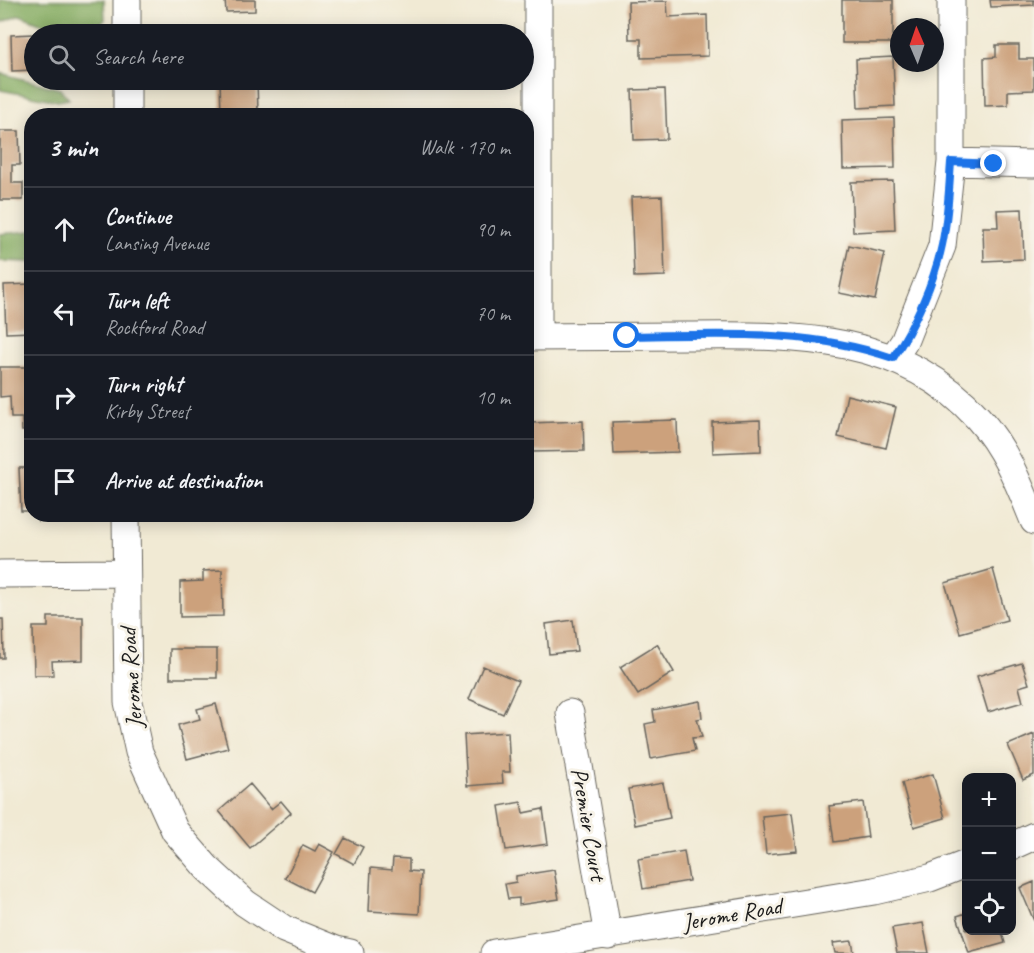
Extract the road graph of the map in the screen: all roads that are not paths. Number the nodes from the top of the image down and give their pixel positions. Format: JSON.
{"nodes":[{"id":1,"x":127,"y":0,"type":"edge"},
{"id":2,"x":538,"y":0,"type":"edge"},
{"id":3,"x":951,"y":0,"type":"edge"},
{"id":4,"x":127,"y":24,"type":"edge"},
{"id":5,"x":127,"y":90,"type":"edge"},
{"id":6,"x":127,"y":108,"type":"edge"},
{"id":7,"x":951,"y":162,"type":"junction"},
{"id":8,"x":1034,"y":164,"type":"edge"},
{"id":9,"x":534,"y":225,"type":"edge"},
{"id":10,"x":534,"y":337,"type":"edge"},
{"id":11,"x":893,"y":358,"type":"junction"},
{"id":12,"x":1034,"y":521,"type":"edge"},
{"id":13,"x":126,"y":522,"type":"edge"},
{"id":14,"x":125,"y":573,"type":"junction"},
{"id":15,"x":0,"y":574,"type":"edge"},
{"id":16,"x":570,"y":713,"type":"dead end"},
{"id":17,"x":1034,"y":836,"type":"edge"},
{"id":18,"x":1016,"y":844,"type":"edge"},
{"id":19,"x":962,"y":866,"type":"edge"},
{"id":20,"x":608,"y":936,"type":"junction"},
{"id":21,"x":350,"y":953,"type":"edge"},
{"id":22,"x":494,"y":953,"type":"edge"}],
"edges":[{"from":1,"to":4,"type":"street"},
{"from":2,"to":9,"type":"street"},
{"from":3,"to":7,"type":"street"},
{"from":5,"to":6,"type":"street"},
{"from":7,"to":8,"type":"street"},
{"from":7,"to":11,"type":"street"},
{"from":10,"to":11,"type":"street"},
{"from":11,"to":12,"type":"street"},
{"from":13,"to":14,"type":"street","name":"Jerome Road"},
{"from":14,"to":15,"type":"street"},
{"from":14,"to":21,"type":"street","name":"Jerome Road"},
{"from":16,"to":20,"type":"street","name":"Premier Court"},
{"from":17,"to":18,"type":"street"},
{"from":19,"to":20,"type":"street","name":"Jerome Road"},
{"from":20,"to":22,"type":"street","name":"Jerome Road"}]}
